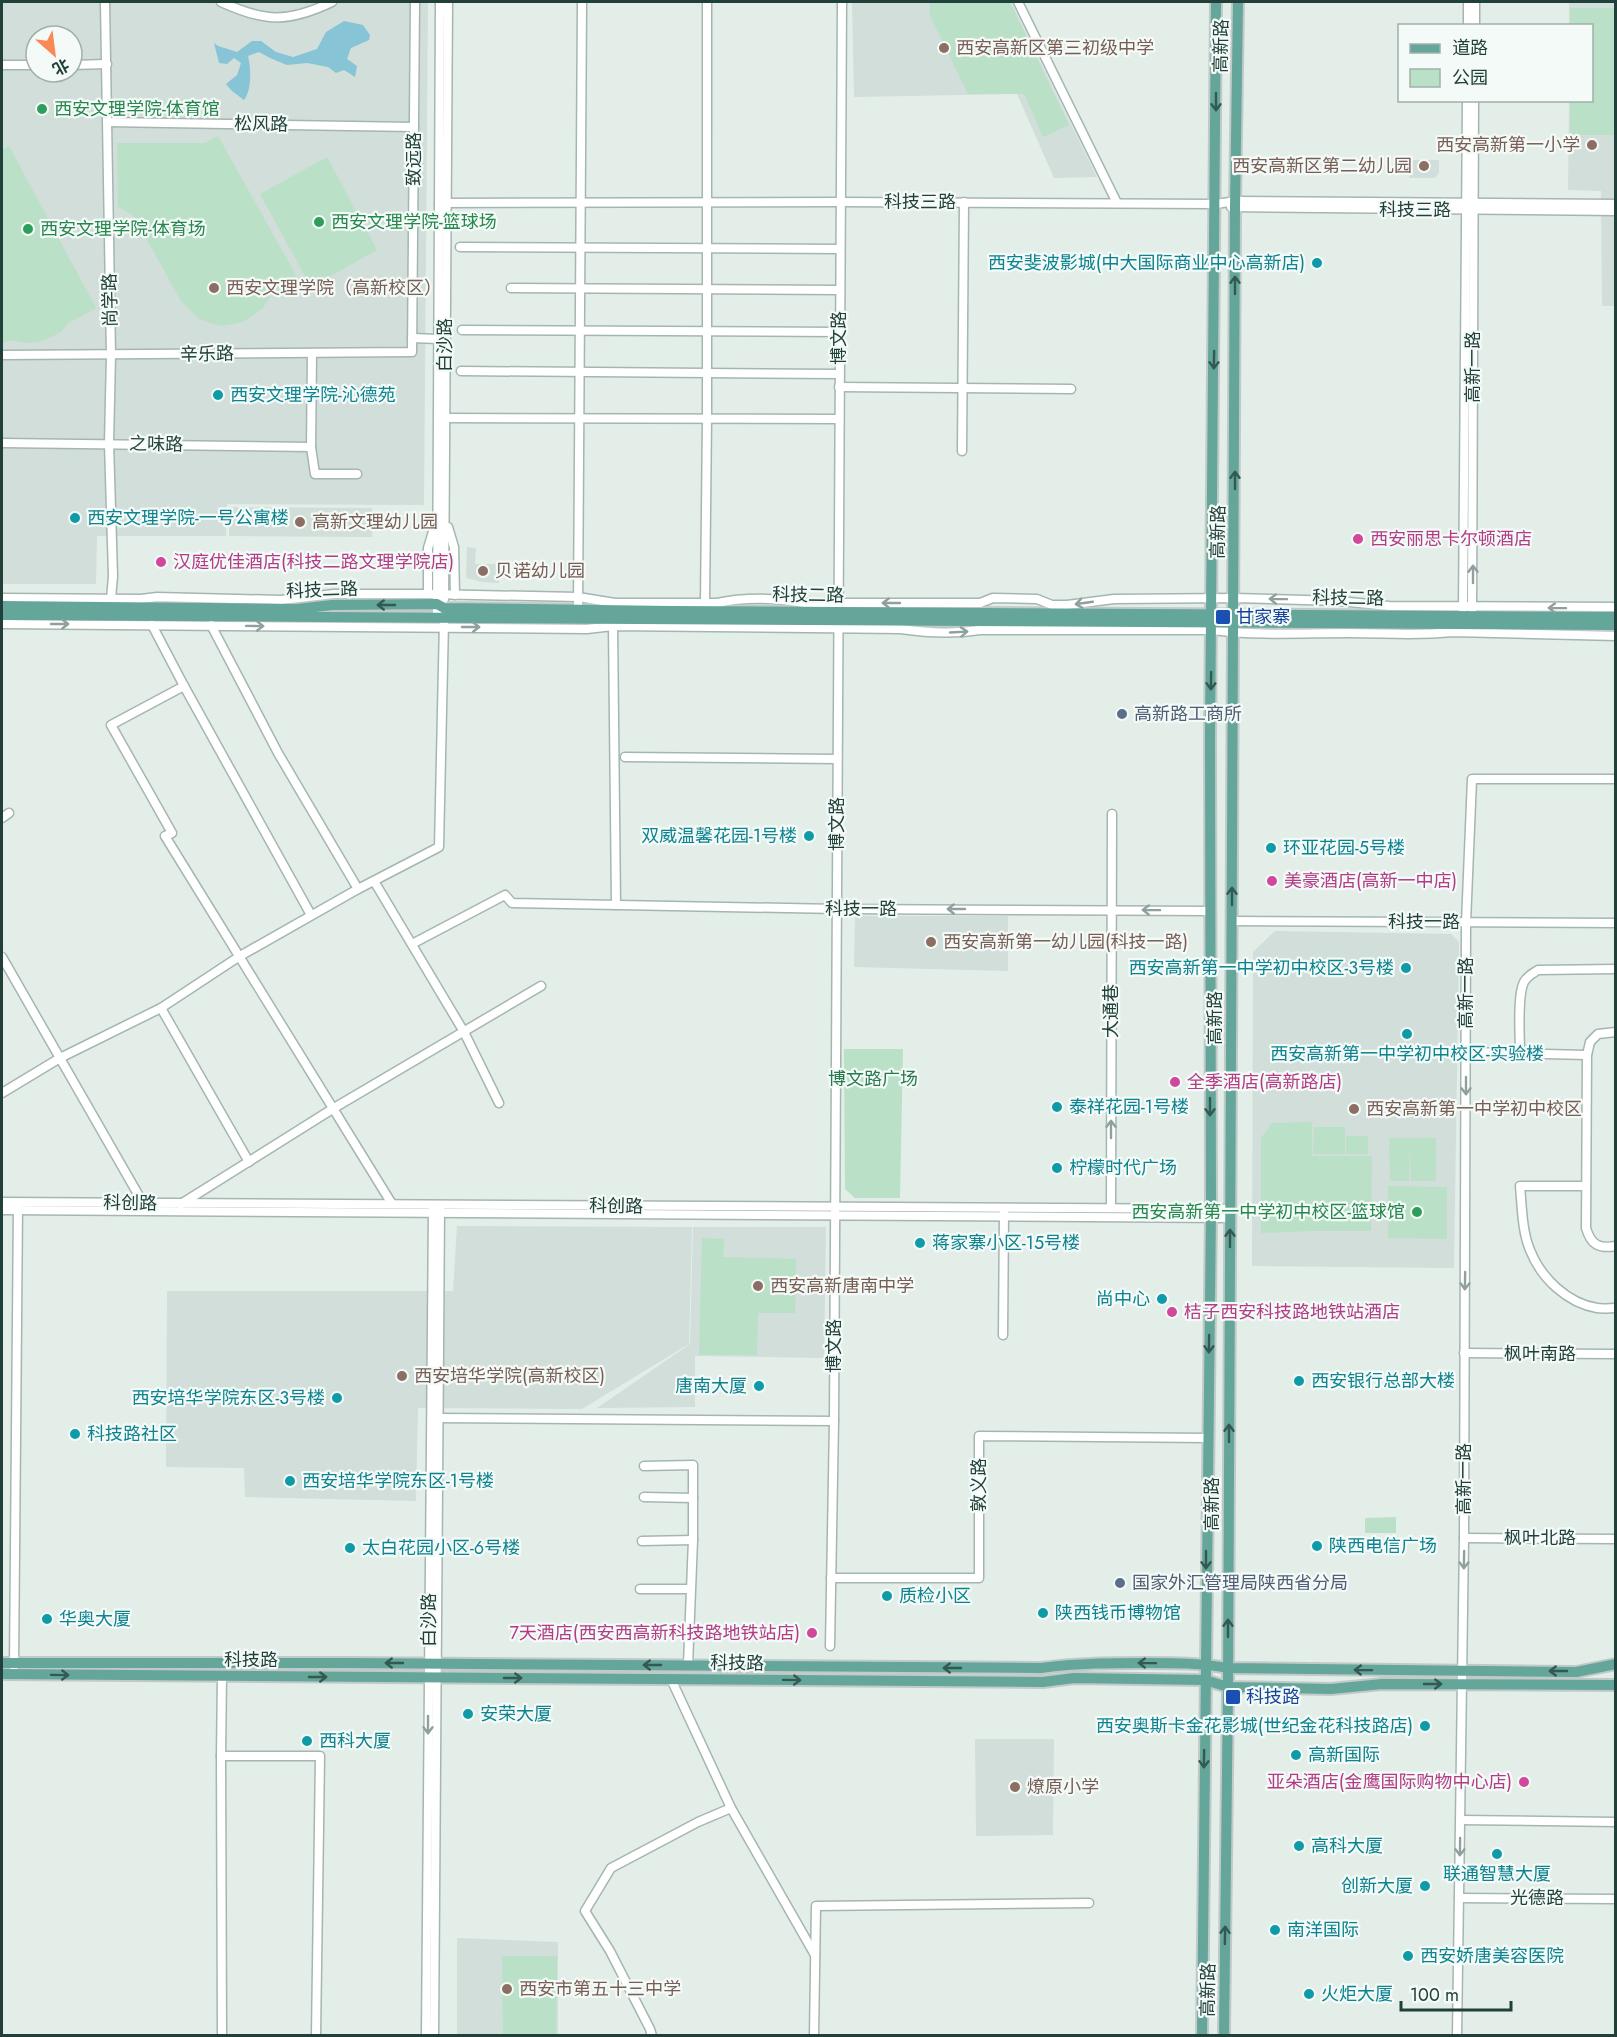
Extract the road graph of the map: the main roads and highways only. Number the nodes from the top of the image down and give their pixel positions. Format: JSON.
{"nodes":[{"id":1,"x":1216,"y":2,"type":"edge"},
{"id":2,"x":1238,"y":2,"type":"edge"},
{"id":3,"x":2,"y":606,"type":"edge"},
{"id":4,"x":439,"y":607,"type":"junction"},
{"id":5,"x":2,"y":615,"type":"edge"},
{"id":6,"x":839,"y":616,"type":"junction"},
{"id":7,"x":1616,"y":616,"type":"edge"},
{"id":8,"x":1468,"y":620,"type":"junction"},
{"id":9,"x":1212,"y":622,"type":"junction"},
{"id":10,"x":1234,"y":623,"type":"junction"},
{"id":11,"x":1616,"y":625,"type":"edge"},
{"id":12,"x":2,"y":1663,"type":"edge"},
{"id":13,"x":1206,"y":1664,"type":"junction"},
{"id":14,"x":1616,"y":1664,"type":"edge"},
{"id":15,"x":1228,"y":1668,"type":"junction"},
{"id":16,"x":14,"y":1669,"type":"junction"},
{"id":17,"x":2,"y":1674,"type":"edge"},
{"id":18,"x":1205,"y":1680,"type":"junction"},
{"id":19,"x":1616,"y":1685,"type":"edge"},
{"id":20,"x":1228,"y":1687,"type":"junction"},
{"id":21,"x":1202,"y":2036,"type":"edge"},
{"id":22,"x":1224,"y":2036,"type":"edge"}],
"edges":[{"from":1,"to":9,"type":"main road","name":"高新路","one_way":true},
{"from":10,"to":2,"type":"main road","name":"高新路","one_way":true},
{"from":4,"to":3,"type":"main road","name":"科技二路","one_way":true},
{"from":4,"to":5,"type":"main road","name":"科技二路"},
{"from":4,"to":6,"type":"main road","name":"科技二路"},
{"from":4,"to":6,"type":"main road","name":"科技二路"},
{"from":6,"to":9,"type":"main road","name":"科技二路"},
{"from":7,"to":8,"type":"main road","name":"科技二路"},
{"from":8,"to":10,"type":"main road","name":"科技二路"},
{"from":8,"to":11,"type":"main road","name":"科技二路"},
{"from":9,"to":10,"type":"main road","name":"科技二路"},
{"from":9,"to":13,"type":"main road","name":"高新路","one_way":true},
{"from":15,"to":10,"type":"main road","name":"高新路","one_way":true},
{"from":12,"to":16,"type":"main road","name":"科技路"},
{"from":13,"to":15,"type":"main road","name":"科技路"},
{"from":13,"to":16,"type":"main road","name":"科技路","one_way":true},
{"from":13,"to":18,"type":"main road","name":"高新路"},
{"from":14,"to":15,"type":"main road","name":"科技路","one_way":true},
{"from":15,"to":20,"type":"main road","name":"高新路"},
{"from":16,"to":17,"type":"main road","name":"科技路"},
{"from":16,"to":18,"type":"main road","name":"科技路","one_way":true},
{"from":18,"to":20,"type":"main road","name":"科技路"},
{"from":18,"to":21,"type":"main road","name":"高新路","one_way":true},
{"from":20,"to":19,"type":"main road","name":"科技路","one_way":true},
{"from":22,"to":20,"type":"main road","name":"高新路","one_way":true}]}
